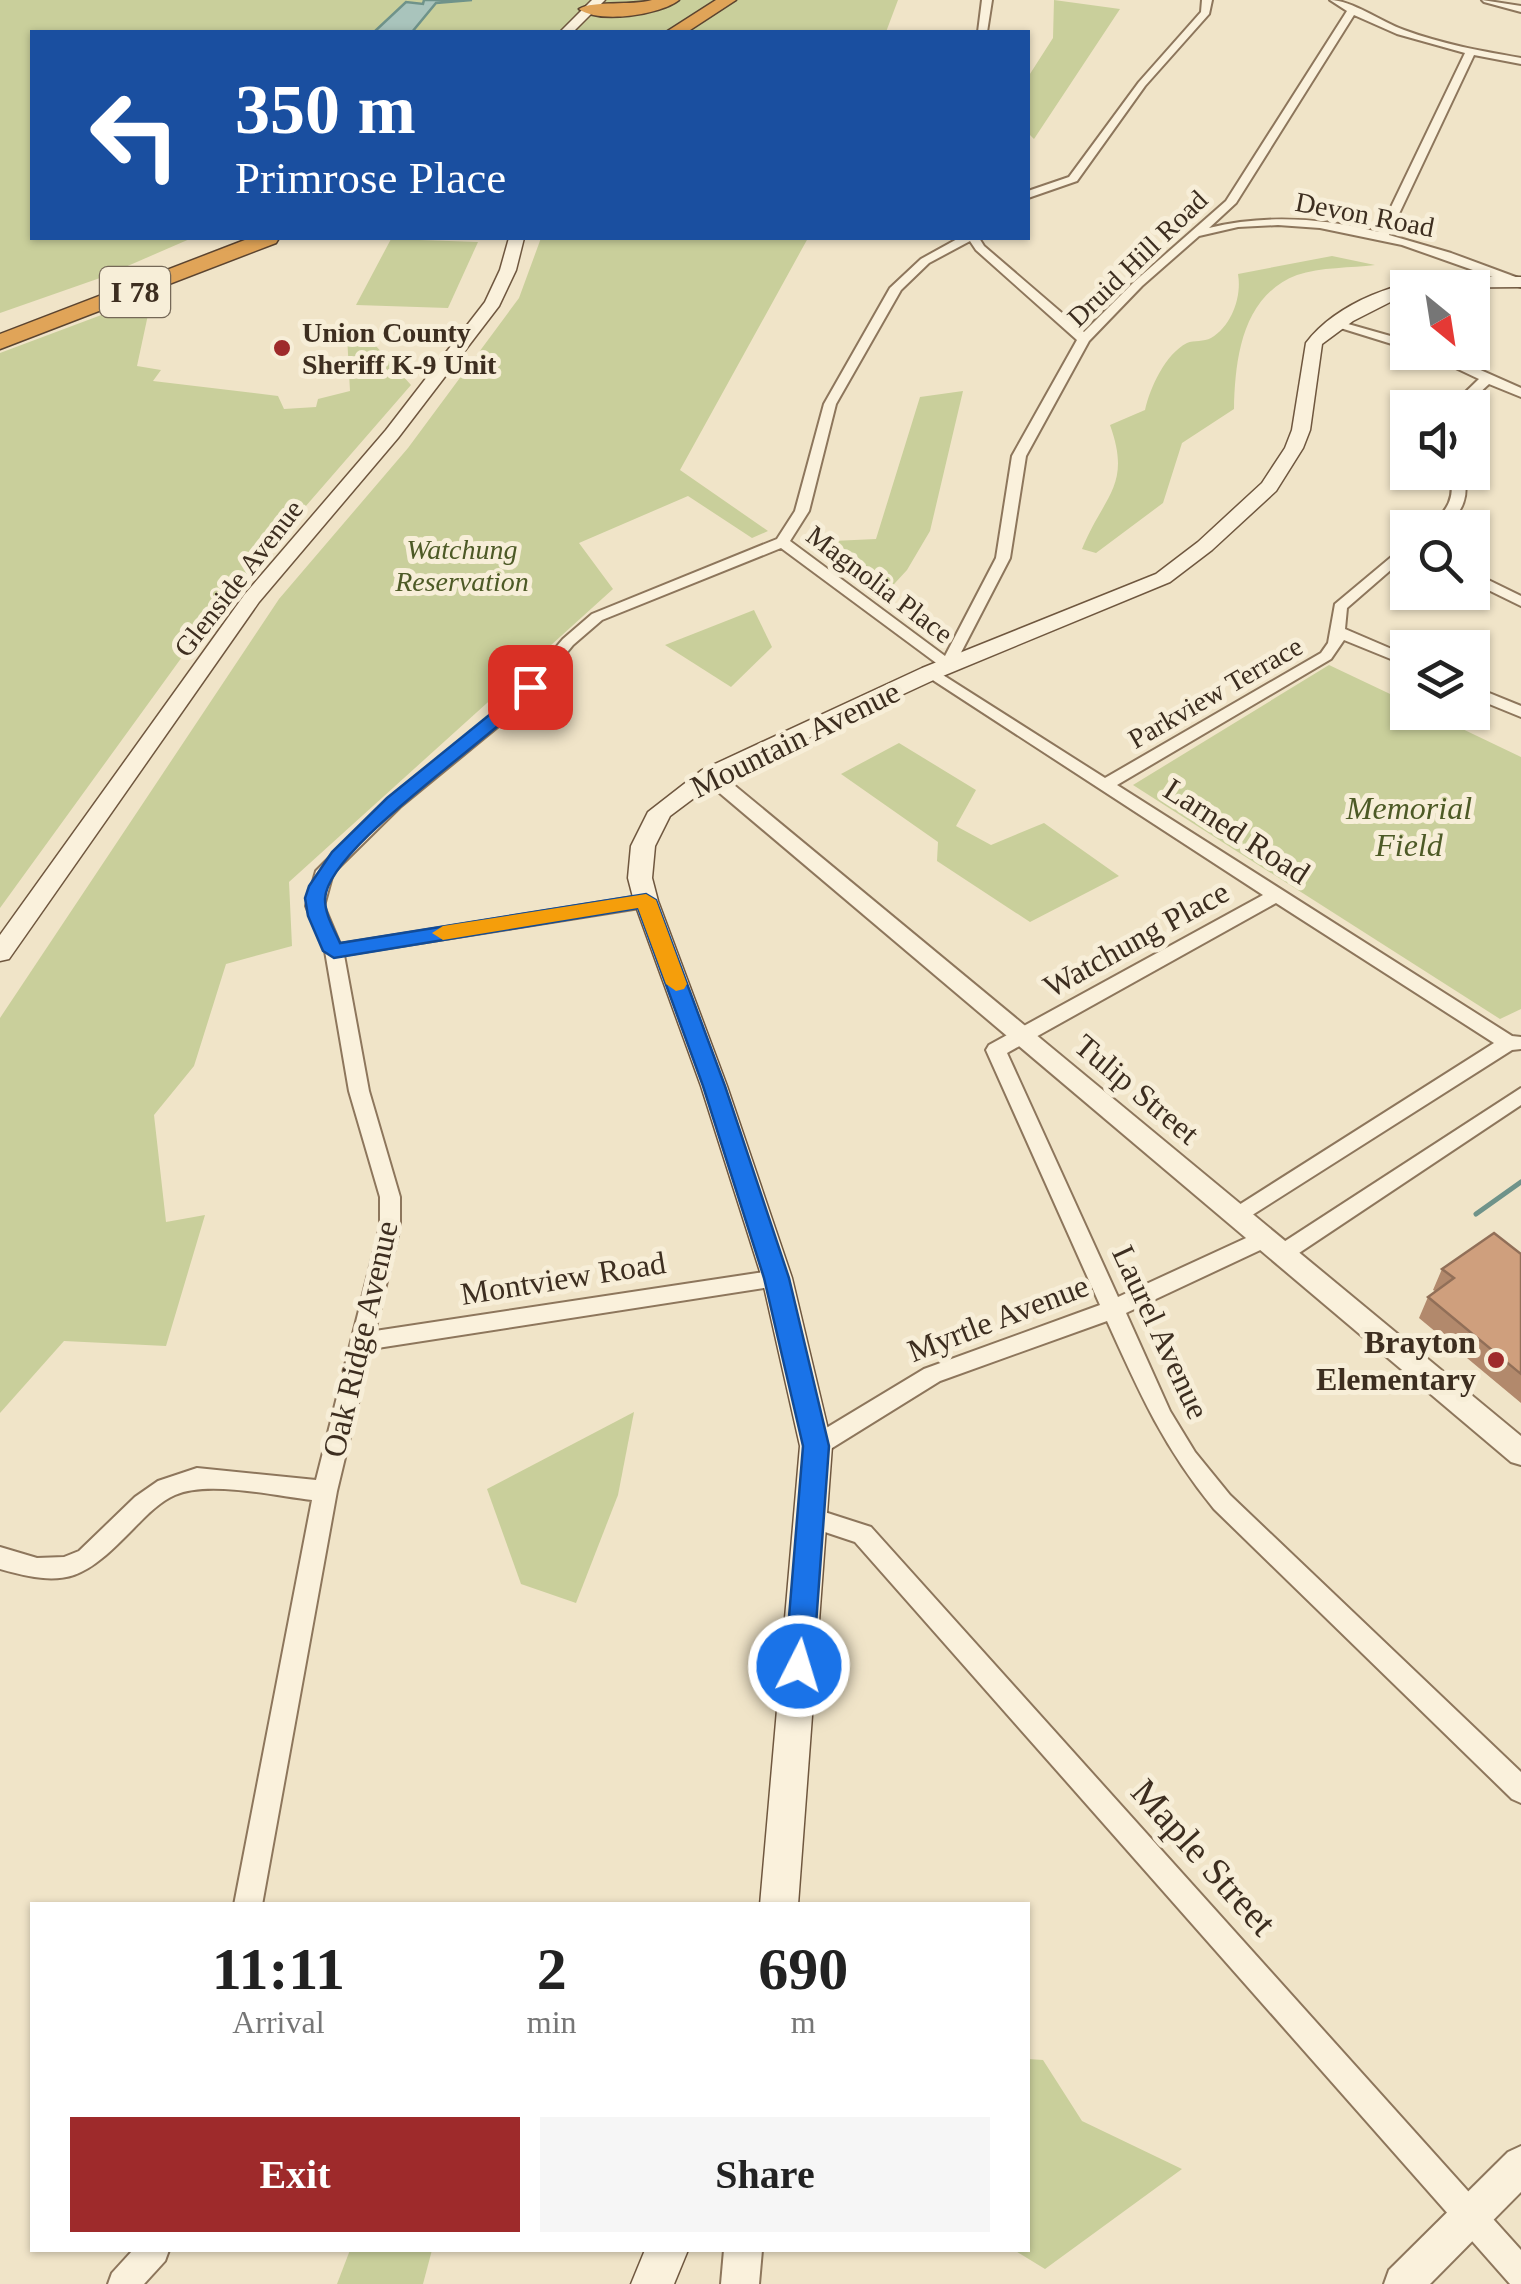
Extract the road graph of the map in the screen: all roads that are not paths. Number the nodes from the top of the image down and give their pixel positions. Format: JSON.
{"nodes":[{"id":1,"x":671,"y":0,"type":"edge"},
{"id":2,"x":704,"y":0,"type":"edge"},
{"id":3,"x":728,"y":0,"type":"edge"},
{"id":4,"x":740,"y":0,"type":"edge"},
{"id":5,"x":986,"y":0,"type":"edge"},
{"id":6,"x":1207,"y":0,"type":"edge"},
{"id":7,"x":1335,"y":0,"type":"edge"},
{"id":8,"x":1486,"y":0,"type":"edge"},
{"id":9,"x":594,"y":4,"type":"edge"},
{"id":10,"x":1521,"y":9,"type":"edge"},
{"id":11,"x":1352,"y":11,"type":"junction"},
{"id":12,"x":568,"y":30,"type":"edge"},
{"id":13,"x":653,"y":30,"type":"edge"},
{"id":14,"x":678,"y":30,"type":"edge"},
{"id":15,"x":696,"y":30,"type":"edge"},
{"id":16,"x":983,"y":30,"type":"edge"},
{"id":17,"x":1471,"y":52,"type":"junction"},
{"id":18,"x":1521,"y":62,"type":"edge"},
{"id":19,"x":1030,"y":195,"type":"edge"},
{"id":20,"x":1230,"y":203,"type":"junction"},
{"id":21,"x":1253,"y":222,"type":"junction"},
{"id":22,"x":1199,"y":234,"type":"junction"},
{"id":23,"x":1382,"y":238,"type":"junction"},
{"id":24,"x":227,"y":240,"type":"edge"},
{"id":25,"x":263,"y":240,"type":"edge"},
{"id":26,"x":515,"y":240,"type":"edge"},
{"id":27,"x":974,"y":241,"type":"edge"},
{"id":28,"x":1520,"y":282,"type":"edge"},
{"id":29,"x":1338,"y":323,"type":"junction"},
{"id":30,"x":0,"y":326,"type":"edge"},
{"id":31,"x":1084,"y":339,"type":"junction"},
{"id":32,"x":1390,"y":339,"type":"edge"},
{"id":33,"x":0,"y":342,"type":"edge"},
{"id":34,"x":1465,"y":370,"type":"edge"},
{"id":35,"x":1486,"y":380,"type":"junction"},
{"id":36,"x":1475,"y":390,"type":"edge"},
{"id":37,"x":1521,"y":392,"type":"edge"},
{"id":38,"x":782,"y":542,"type":"junction"},
{"id":39,"x":1390,"y":563,"type":"edge"},
{"id":40,"x":1490,"y":586,"type":"edge"},
{"id":41,"x":1521,"y":602,"type":"edge"},
{"id":42,"x":1337,"y":632,"type":"junction"},
{"id":43,"x":1390,"y":654,"type":"edge"},
{"id":44,"x":939,"y":669,"type":"junction"},
{"id":45,"x":1490,"y":699,"type":"edge"},
{"id":46,"x":1521,"y":712,"type":"edge"},
{"id":47,"x":710,"y":775,"type":"junction"},
{"id":48,"x":1108,"y":784,"type":"junction"},
{"id":49,"x":1278,"y":894,"type":"junction"},
{"id":50,"x":646,"y":900,"type":"junction"},
{"id":51,"x":334,"y":951,"type":"junction"},
{"id":52,"x":0,"y":953,"type":"edge"},
{"id":53,"x":1022,"y":1035,"type":"junction"},
{"id":54,"x":1514,"y":1044,"type":"edge"},
{"id":55,"x":1521,"y":1095,"type":"edge"},
{"id":56,"x":1238,"y":1216,"type":"junction"},
{"id":57,"x":1274,"y":1246,"type":"junction"},
{"id":58,"x":776,"y":1278,"type":"junction"},
{"id":59,"x":1112,"y":1310,"type":"junction"},
{"id":60,"x":360,"y":1342,"type":"junction"},
{"id":61,"x":816,"y":1446,"type":"junction"},
{"id":62,"x":1521,"y":1454,"type":"edge"},
{"id":63,"x":325,"y":1491,"type":"junction"},
{"id":64,"x":812,"y":1518,"type":"junction"},
{"id":65,"x":0,"y":1558,"type":"edge"},
{"id":66,"x":1521,"y":1790,"type":"edge"},
{"id":67,"x":249,"y":1902,"type":"edge"},
{"id":68,"x":779,"y":1902,"type":"edge"},
{"id":69,"x":1521,"y":2165,"type":"edge"},
{"id":70,"x":1470,"y":2216,"type":"junction"},
{"id":71,"x":152,"y":2252,"type":"edge"},
{"id":72,"x":666,"y":2252,"type":"edge"},
{"id":73,"x":743,"y":2252,"type":"edge"},
{"id":74,"x":1521,"y":2273,"type":"edge"},
{"id":75,"x":124,"y":2284,"type":"edge"},
{"id":76,"x":652,"y":2284,"type":"edge"},
{"id":77,"x":740,"y":2284,"type":"edge"},
{"id":78,"x":1403,"y":2284,"type":"edge"}],
"edges":[{"from":1,"to":9,"type":"highway"},
{"from":2,"to":13,"type":"highway"},
{"from":3,"to":14,"type":"highway"},
{"from":4,"to":15,"type":"highway"},
{"from":5,"to":16,"type":"street"},
{"from":6,"to":19,"type":"street"},
{"from":7,"to":11,"type":"street"},
{"from":8,"to":10,"type":"street"},
{"from":9,"to":12,"type":"main road"},
{"from":11,"to":17,"type":"street"},
{"from":11,"to":20,"type":"street","name":"Druid Hill Road"},
{"from":17,"to":18,"type":"street"},
{"from":17,"to":23,"type":"street"},
{"from":20,"to":21,"type":"street"},
{"from":20,"to":22,"type":"street","name":"Druid Hill Road"},
{"from":21,"to":22,"type":"street","name":"Devon Road"},
{"from":21,"to":23,"type":"street","name":"Devon Road"},
{"from":22,"to":31,"type":"street","name":"Druid Hill Road"},
{"from":23,"to":28,"type":"street","name":"Devon Road"},
{"from":24,"to":30,"type":"highway","number":"I 78"},
{"from":25,"to":33,"type":"highway","number":"I 78"},
{"from":26,"to":52,"type":"main road","name":"Glenside Avenue"},
{"from":27,"to":31,"type":"street"},
{"from":27,"to":38,"type":"street"},
{"from":28,"to":29,"type":"main road","name":"Mountain Avenue"},
{"from":29,"to":32,"type":"street"},
{"from":29,"to":44,"type":"main road","name":"Mountain Avenue"},
{"from":31,"to":44,"type":"street","name":"Druid Hill Road"},
{"from":34,"to":35,"type":"street"},
{"from":35,"to":36,"type":"street"},
{"from":35,"to":37,"type":"street"},
{"from":38,"to":44,"type":"street","name":"Magnolia Place"},
{"from":38,"to":51,"type":"street","name":"Oak Ridge Avenue"},
{"from":39,"to":42,"type":"street","name":"Parkview Terrace"},
{"from":40,"to":41,"type":"street"},
{"from":42,"to":43,"type":"street"},
{"from":42,"to":48,"type":"street","name":"Parkview Terrace"},
{"from":44,"to":47,"type":"main road","name":"Mountain Avenue"},
{"from":44,"to":48,"type":"street","name":"Larned Road"},
{"from":45,"to":46,"type":"street"},
{"from":47,"to":50,"type":"main road","name":"Mountain Avenue"},
{"from":47,"to":53,"type":"street","name":"Tulip Street"},
{"from":48,"to":49,"type":"street","name":"Larned Road"},
{"from":49,"to":53,"type":"street","name":"Watchung Place"},
{"from":49,"to":54,"type":"street","name":"Larned Road"},
{"from":50,"to":51,"type":"street"},
{"from":50,"to":58,"type":"main road","name":"Mountain Avenue"},
{"from":51,"to":60,"type":"street","name":"Oak Ridge Avenue"},
{"from":53,"to":56,"type":"street","name":"Tulip Street"},
{"from":53,"to":59,"type":"street","name":"Laurel Avenue"},
{"from":54,"to":56,"type":"street"},
{"from":55,"to":57,"type":"street","name":"Myrtle Avenue"},
{"from":56,"to":57,"type":"street","name":"Tulip Street"},
{"from":57,"to":59,"type":"street","name":"Myrtle Avenue"},
{"from":57,"to":62,"type":"street","name":"Tulip Street"},
{"from":58,"to":60,"type":"street","name":"Montview Road"},
{"from":58,"to":61,"type":"main road","name":"Mountain Avenue"},
{"from":59,"to":61,"type":"street","name":"Myrtle Avenue"},
{"from":59,"to":66,"type":"street","name":"Laurel Avenue"},
{"from":60,"to":63,"type":"street","name":"Oak Ridge Avenue"},
{"from":61,"to":64,"type":"main road","name":"Mountain Avenue"},
{"from":63,"to":65,"type":"street"},
{"from":63,"to":67,"type":"street","name":"Oak Ridge Avenue"},
{"from":64,"to":68,"type":"main road","name":"Mountain Avenue"},
{"from":64,"to":70,"type":"street","name":"Maple Street"},
{"from":69,"to":70,"type":"street"},
{"from":70,"to":74,"type":"street","name":"Maple Street"},
{"from":70,"to":78,"type":"street"},
{"from":71,"to":75,"type":"street"},
{"from":72,"to":76,"type":"main road"},
{"from":73,"to":77,"type":"street"}]}
